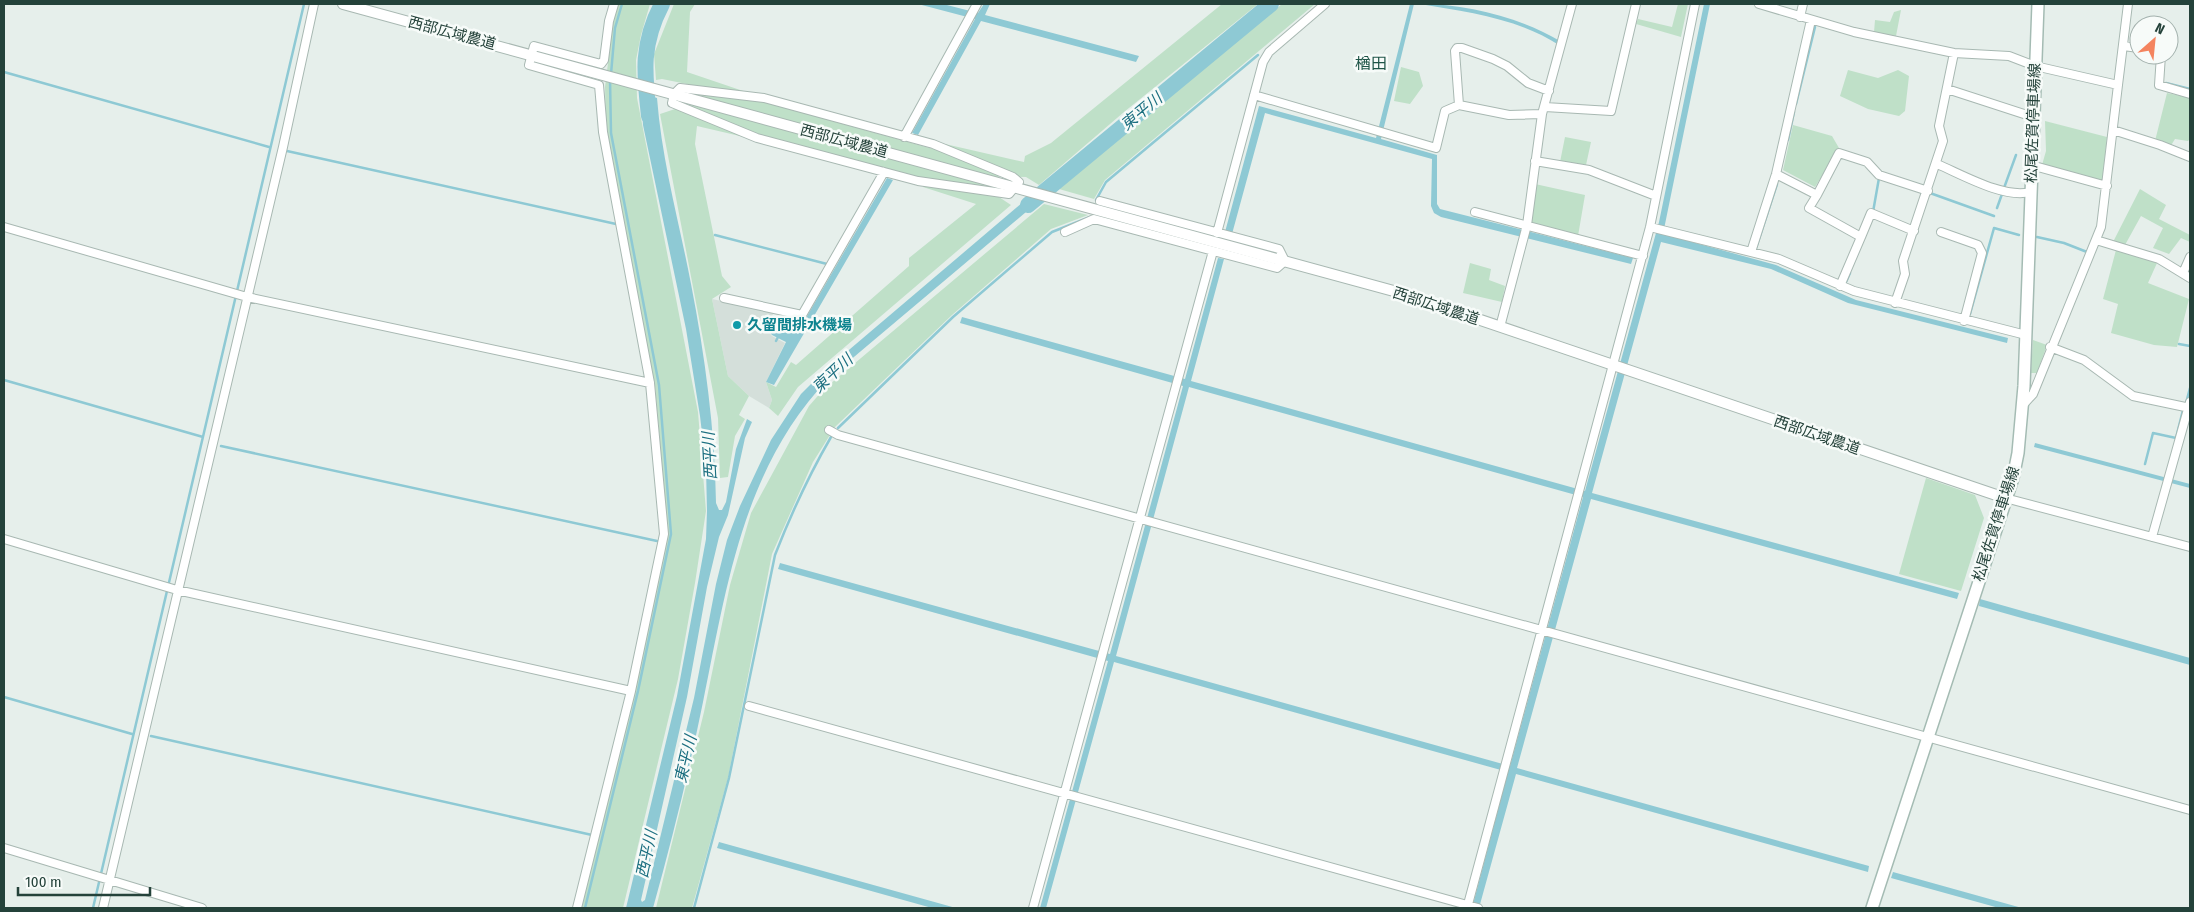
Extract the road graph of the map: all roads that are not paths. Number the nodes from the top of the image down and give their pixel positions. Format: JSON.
{"nodes":[{"id":1,"x":314,"y":4,"type":"edge"},
{"id":2,"x":343,"y":4,"type":"edge"},
{"id":3,"x":614,"y":4,"type":"edge"},
{"id":4,"x":1325,"y":4,"type":"edge"},
{"id":5,"x":1572,"y":4,"type":"edge"},
{"id":6,"x":1636,"y":4,"type":"edge"},
{"id":7,"x":1695,"y":4,"type":"edge"},
{"id":8,"x":1759,"y":4,"type":"edge"},
{"id":9,"x":1803,"y":4,"type":"edge"},
{"id":10,"x":2038,"y":4,"type":"edge"},
{"id":11,"x":2128,"y":4,"type":"edge"},
{"id":12,"x":976,"y":7,"type":"edge"},
{"id":13,"x":1800,"y":17,"type":"junction"},
{"id":14,"x":1811,"y":20,"type":"junction"},
{"id":15,"x":2123,"y":46,"type":"junction"},
{"id":16,"x":2129,"y":47,"type":"edge"},
{"id":17,"x":1954,"y":53,"type":"junction"},
{"id":18,"x":532,"y":55,"type":"junction"},
{"id":19,"x":2160,"y":65,"type":"edge"},
{"id":20,"x":2035,"y":66,"type":"junction"},
{"id":21,"x":2118,"y":85,"type":"junction"},
{"id":22,"x":1947,"y":89,"type":"junction"},
{"id":23,"x":1549,"y":91,"type":"junction"},
{"id":24,"x":674,"y":94,"type":"junction"},
{"id":25,"x":2190,"y":94,"type":"edge"},
{"id":26,"x":1254,"y":96,"type":"junction"},
{"id":27,"x":1459,"y":105,"type":"junction"},
{"id":28,"x":1543,"y":111,"type":"junction"},
{"id":29,"x":2033,"y":117,"type":"junction"},
{"id":30,"x":2113,"y":130,"type":"junction"},
{"id":31,"x":904,"y":137,"type":"junction"},
{"id":32,"x":2190,"y":157,"type":"edge"},
{"id":33,"x":1535,"y":160,"type":"junction"},
{"id":34,"x":1937,"y":164,"type":"junction"},
{"id":35,"x":2031,"y":165,"type":"junction"},
{"id":36,"x":884,"y":172,"type":"junction"},
{"id":37,"x":1776,"y":174,"type":"junction"},
{"id":38,"x":2107,"y":186,"type":"junction"},
{"id":39,"x":1014,"y":187,"type":"junction"},
{"id":40,"x":1926,"y":192,"type":"junction"},
{"id":41,"x":2030,"y":192,"type":"junction"},
{"id":42,"x":1817,"y":195,"type":"junction"},
{"id":43,"x":1656,"y":196,"type":"junction"},
{"id":44,"x":1100,"y":201,"type":"dead end"},
{"id":45,"x":1475,"y":212,"type":"dead end"},
{"id":46,"x":1526,"y":226,"type":"junction"},
{"id":47,"x":4,"y":227,"type":"edge"},
{"id":48,"x":1652,"y":228,"type":"junction"},
{"id":49,"x":1065,"y":232,"type":"dead end"},
{"id":50,"x":1914,"y":232,"type":"junction"},
{"id":51,"x":1941,"y":232,"type":"dead end"},
{"id":52,"x":1217,"y":233,"type":"junction"},
{"id":53,"x":1861,"y":236,"type":"junction"},
{"id":54,"x":2096,"y":240,"type":"junction"},
{"id":55,"x":1212,"y":250,"type":"junction"},
{"id":56,"x":1751,"y":252,"type":"junction"},
{"id":57,"x":1643,"y":256,"type":"junction"},
{"id":58,"x":2190,"y":257,"type":"edge"},
{"id":59,"x":1285,"y":260,"type":"junction"},
{"id":60,"x":2187,"y":276,"type":"edge"},
{"id":61,"x":1840,"y":286,"type":"junction"},
{"id":62,"x":247,"y":296,"type":"junction"},
{"id":63,"x":724,"y":298,"type":"dead end"},
{"id":64,"x":1895,"y":303,"type":"junction"},
{"id":65,"x":1964,"y":321,"type":"junction"},
{"id":66,"x":1500,"y":327,"type":"junction"},
{"id":67,"x":2026,"y":336,"type":"junction"},
{"id":68,"x":2050,"y":347,"type":"junction"},
{"id":69,"x":1614,"y":366,"type":"junction"},
{"id":70,"x":650,"y":383,"type":"junction"},
{"id":71,"x":2022,"y":406,"type":"junction"},
{"id":72,"x":2190,"y":406,"type":"edge"},
{"id":73,"x":829,"y":430,"type":"dead end"},
{"id":74,"x":2005,"y":498,"type":"junction"},
{"id":75,"x":1143,"y":518,"type":"junction"},
{"id":76,"x":2152,"y":537,"type":"junction"},
{"id":77,"x":4,"y":539,"type":"edge"},
{"id":78,"x":2190,"y":547,"type":"edge"},
{"id":79,"x":177,"y":590,"type":"junction"},
{"id":80,"x":1542,"y":630,"type":"junction"},
{"id":81,"x":632,"y":691,"type":"junction"},
{"id":82,"x":749,"y":706,"type":"dead end"},
{"id":83,"x":1926,"y":737,"type":"junction"},
{"id":84,"x":1067,"y":794,"type":"junction"},
{"id":85,"x":2190,"y":810,"type":"edge"},
{"id":86,"x":4,"y":848,"type":"edge"},
{"id":87,"x":109,"y":880,"type":"junction"},
{"id":88,"x":1467,"y":907,"type":"edge"},
{"id":89,"x":103,"y":908,"type":"edge"},
{"id":90,"x":202,"y":908,"type":"edge"},
{"id":91,"x":577,"y":908,"type":"edge"},
{"id":92,"x":1033,"y":908,"type":"edge"},
{"id":93,"x":1478,"y":908,"type":"edge"},
{"id":94,"x":1872,"y":908,"type":"edge"}],
"edges":[{"from":1,"to":62,"type":"street"},
{"from":2,"to":18,"type":"street","name":"西部広域農道"},
{"from":3,"to":18,"type":"street"},
{"from":4,"to":26,"type":"street"},
{"from":5,"to":23,"type":"street"},
{"from":6,"to":28,"type":"street"},
{"from":7,"to":43,"type":"street"},
{"from":8,"to":13,"type":"street"},
{"from":9,"to":13,"type":"street"},
{"from":10,"to":20,"type":"main road","name":"松尾佐賀停車場線"},
{"from":11,"to":15,"type":"street"},
{"from":12,"to":31,"type":"street"},
{"from":13,"to":14,"type":"street"},
{"from":14,"to":17,"type":"street"},
{"from":14,"to":37,"type":"street"},
{"from":15,"to":16,"type":"street"},
{"from":15,"to":21,"type":"street"},
{"from":17,"to":20,"type":"street"},
{"from":17,"to":22,"type":"street"},
{"from":18,"to":24,"type":"street","name":"西部広域農道"},
{"from":18,"to":70,"type":"street"},
{"from":19,"to":25,"type":"street"},
{"from":20,"to":21,"type":"street"},
{"from":20,"to":29,"type":"main road","name":"松尾佐賀停車場線"},
{"from":21,"to":30,"type":"street"},
{"from":22,"to":29,"type":"street"},
{"from":22,"to":34,"type":"street"},
{"from":23,"to":27,"type":"street"},
{"from":23,"to":28,"type":"street"},
{"from":24,"to":31,"type":"street"},
{"from":24,"to":36,"type":"street"},
{"from":24,"to":39,"type":"street","name":"西部広域農道"},
{"from":26,"to":27,"type":"street"},
{"from":26,"to":52,"type":"street"},
{"from":27,"to":28,"type":"street"},
{"from":28,"to":33,"type":"street"},
{"from":29,"to":35,"type":"main road","name":"松尾佐賀停車場線"},
{"from":30,"to":32,"type":"street"},
{"from":30,"to":38,"type":"street"},
{"from":31,"to":39,"type":"street"},
{"from":33,"to":43,"type":"street"},
{"from":33,"to":46,"type":"street"},
{"from":34,"to":40,"type":"street"},
{"from":34,"to":41,"type":"street"},
{"from":35,"to":38,"type":"street"},
{"from":35,"to":41,"type":"main road","name":"松尾佐賀停車場線"},
{"from":36,"to":39,"type":"street"},
{"from":36,"to":63,"type":"street"},
{"from":37,"to":42,"type":"street"},
{"from":37,"to":56,"type":"street"},
{"from":38,"to":54,"type":"street"},
{"from":39,"to":59,"type":"street","name":"西部広域農道"},
{"from":40,"to":42,"type":"street"},
{"from":40,"to":50,"type":"street"},
{"from":41,"to":67,"type":"main road","name":"松尾佐賀停車場線"},
{"from":42,"to":53,"type":"street"},
{"from":43,"to":48,"type":"street"},
{"from":44,"to":52,"type":"street"},
{"from":45,"to":46,"type":"street"},
{"from":46,"to":57,"type":"street"},
{"from":46,"to":66,"type":"street"},
{"from":47,"to":62,"type":"street"},
{"from":48,"to":56,"type":"street"},
{"from":48,"to":57,"type":"street"},
{"from":49,"to":55,"type":"street"},
{"from":50,"to":53,"type":"street"},
{"from":50,"to":64,"type":"street"},
{"from":51,"to":65,"type":"street"},
{"from":52,"to":59,"type":"street"},
{"from":53,"to":61,"type":"street"},
{"from":54,"to":60,"type":"street"},
{"from":54,"to":68,"type":"street"},
{"from":55,"to":59,"type":"street"},
{"from":55,"to":75,"type":"street"},
{"from":56,"to":61,"type":"street"},
{"from":57,"to":69,"type":"street"},
{"from":58,"to":60,"type":"street"},
{"from":59,"to":66,"type":"street","name":"西部広域農道"},
{"from":61,"to":64,"type":"street"},
{"from":62,"to":70,"type":"street"},
{"from":62,"to":79,"type":"street"},
{"from":64,"to":65,"type":"street"},
{"from":65,"to":67,"type":"street"},
{"from":66,"to":69,"type":"street","name":"西部広域農道"},
{"from":67,"to":71,"type":"main road","name":"松尾佐賀停車場線"},
{"from":68,"to":71,"type":"street"},
{"from":68,"to":72,"type":"street"},
{"from":69,"to":74,"type":"street","name":"西部広域農道"},
{"from":69,"to":80,"type":"street"},
{"from":70,"to":81,"type":"street"},
{"from":71,"to":74,"type":"main road","name":"松尾佐賀停車場線"},
{"from":72,"to":76,"type":"street"},
{"from":73,"to":75,"type":"street"},
{"from":74,"to":76,"type":"street"},
{"from":74,"to":83,"type":"main road","name":"松尾佐賀停車場線"},
{"from":75,"to":80,"type":"street"},
{"from":75,"to":84,"type":"street"},
{"from":76,"to":78,"type":"street"},
{"from":77,"to":79,"type":"street"},
{"from":79,"to":81,"type":"street"},
{"from":79,"to":87,"type":"street"},
{"from":80,"to":83,"type":"street"},
{"from":80,"to":88,"type":"street"},
{"from":81,"to":91,"type":"street"},
{"from":82,"to":84,"type":"street"},
{"from":83,"to":85,"type":"street"},
{"from":83,"to":94,"type":"main road","name":"松尾佐賀停車場線"},
{"from":84,"to":88,"type":"street"},
{"from":84,"to":92,"type":"street"},
{"from":86,"to":87,"type":"street"},
{"from":87,"to":89,"type":"street"},
{"from":87,"to":90,"type":"street"},
{"from":88,"to":93,"type":"street"}]}
